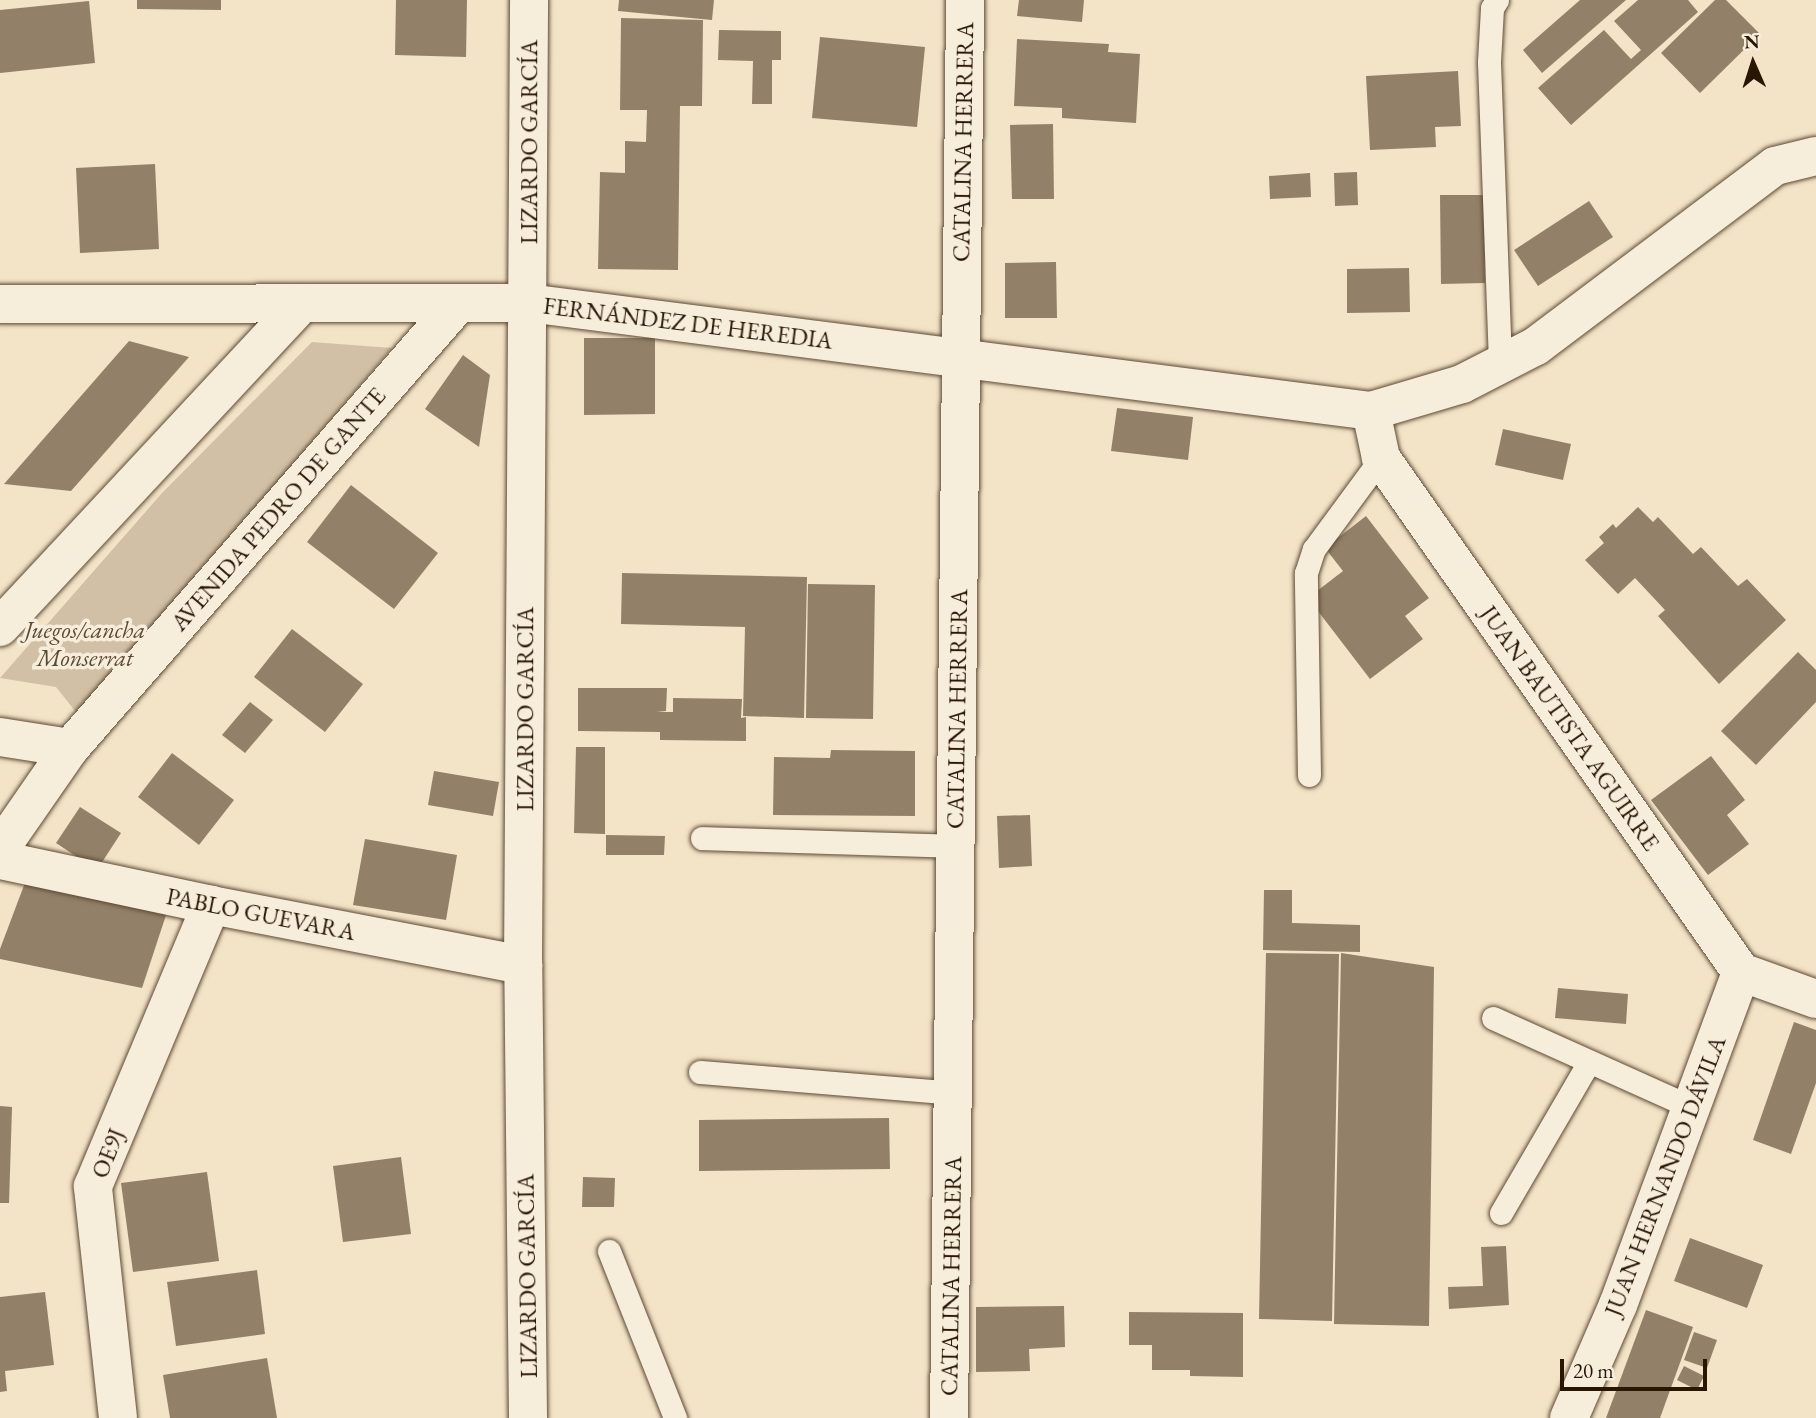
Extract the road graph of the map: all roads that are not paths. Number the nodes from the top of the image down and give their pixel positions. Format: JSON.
{"nodes":[{"id":1,"x":529,"y":0,"type":"edge"},
{"id":2,"x":965,"y":0,"type":"edge"},
{"id":3,"x":1497,"y":0,"type":"edge"},
{"id":4,"x":1816,"y":156,"type":"edge"},
{"id":5,"x":528,"y":303,"type":"junction"},
{"id":6,"x":0,"y":304,"type":"edge"},
{"id":7,"x":457,"y":305,"type":"junction"},
{"id":8,"x":299,"y":306,"type":"junction"},
{"id":9,"x":961,"y":358,"type":"junction"},
{"id":10,"x":1500,"y":365,"type":"junction"},
{"id":11,"x":1371,"y":411,"type":"junction"},
{"id":12,"x":1381,"y":458,"type":"junction"},
{"id":13,"x":0,"y":627,"type":"edge"},
{"id":14,"x":0,"y":737,"type":"edge"},
{"id":15,"x":69,"y":748,"type":"junction"},
{"id":16,"x":1309,"y":775,"type":"dead end"},
{"id":17,"x":702,"y":838,"type":"dead end"},
{"id":18,"x":956,"y":846,"type":"junction"},
{"id":19,"x":0,"y":849,"type":"edge"},
{"id":20,"x":0,"y":860,"type":"edge"},
{"id":21,"x":211,"y":905,"type":"junction"},
{"id":22,"x":523,"y":965,"type":"junction"},
{"id":23,"x":1741,"y":972,"type":"junction"},
{"id":24,"x":1816,"y":999,"type":"edge"},
{"id":25,"x":1493,"y":1018,"type":"dead end"},
{"id":26,"x":1589,"y":1062,"type":"junction"},
{"id":27,"x":700,"y":1072,"type":"dead end"},
{"id":28,"x":953,"y":1093,"type":"junction"},
{"id":29,"x":1691,"y":1107,"type":"junction"},
{"id":30,"x":1501,"y":1213,"type":"dead end"},
{"id":31,"x":609,"y":1251,"type":"dead end"},
{"id":32,"x":118,"y":1418,"type":"edge"},
{"id":33,"x":528,"y":1418,"type":"edge"},
{"id":34,"x":675,"y":1418,"type":"edge"},
{"id":35,"x":949,"y":1418,"type":"edge"},
{"id":36,"x":1569,"y":1418,"type":"edge"}],
"edges":[{"from":1,"to":5,"type":"street","name":"LIZARDO GARCÍA"},
{"from":2,"to":9,"type":"street","name":"CATALINA HERRERA"},
{"from":3,"to":10,"type":"lane"},
{"from":4,"to":10,"type":"street"},
{"from":5,"to":7,"type":"street","name":"FERNÁNDEZ DE HEREDIA"},
{"from":5,"to":9,"type":"street","name":"FERNÁNDEZ DE HEREDIA"},
{"from":5,"to":22,"type":"street","name":"LIZARDO GARCÍA"},
{"from":6,"to":8,"type":"street","name":"FERNÁNDEZ DE HEREDIA"},
{"from":7,"to":8,"type":"street","name":"FERNÁNDEZ DE HEREDIA"},
{"from":7,"to":15,"type":"street","name":"AVENIDA PEDRO DE GANTE"},
{"from":8,"to":13,"type":"street"},
{"from":9,"to":11,"type":"street","name":"FERNÁNDEZ DE HEREDIA"},
{"from":9,"to":18,"type":"street","name":"CATALINA HERRERA"},
{"from":10,"to":11,"type":"street"},
{"from":11,"to":12,"type":"street","name":"JUAN BAUTISTA AGUIRRE"},
{"from":12,"to":16,"type":"lane"},
{"from":12,"to":23,"type":"street","name":"JUAN BAUTISTA AGUIRRE"},
{"from":14,"to":15,"type":"street"},
{"from":15,"to":19,"type":"street","name":"AVENIDA PEDRO DE GANTE"},
{"from":17,"to":18,"type":"lane"},
{"from":18,"to":28,"type":"street","name":"CATALINA HERRERA"},
{"from":20,"to":21,"type":"street","name":"PABLO GUEVARA"},
{"from":21,"to":22,"type":"street","name":"PABLO GUEVARA"},
{"from":21,"to":32,"type":"street","name":"OE9J"},
{"from":22,"to":33,"type":"street","name":"LIZARDO GARCÍA"},
{"from":23,"to":24,"type":"street"},
{"from":23,"to":29,"type":"street","name":"JUAN HERNANDO DÁVILA"},
{"from":25,"to":26,"type":"lane"},
{"from":26,"to":29,"type":"lane"},
{"from":26,"to":30,"type":"lane"},
{"from":27,"to":28,"type":"lane"},
{"from":28,"to":35,"type":"street","name":"CATALINA HERRERA"},
{"from":29,"to":36,"type":"street","name":"JUAN HERNANDO DÁVILA"},
{"from":31,"to":34,"type":"lane"}]}
